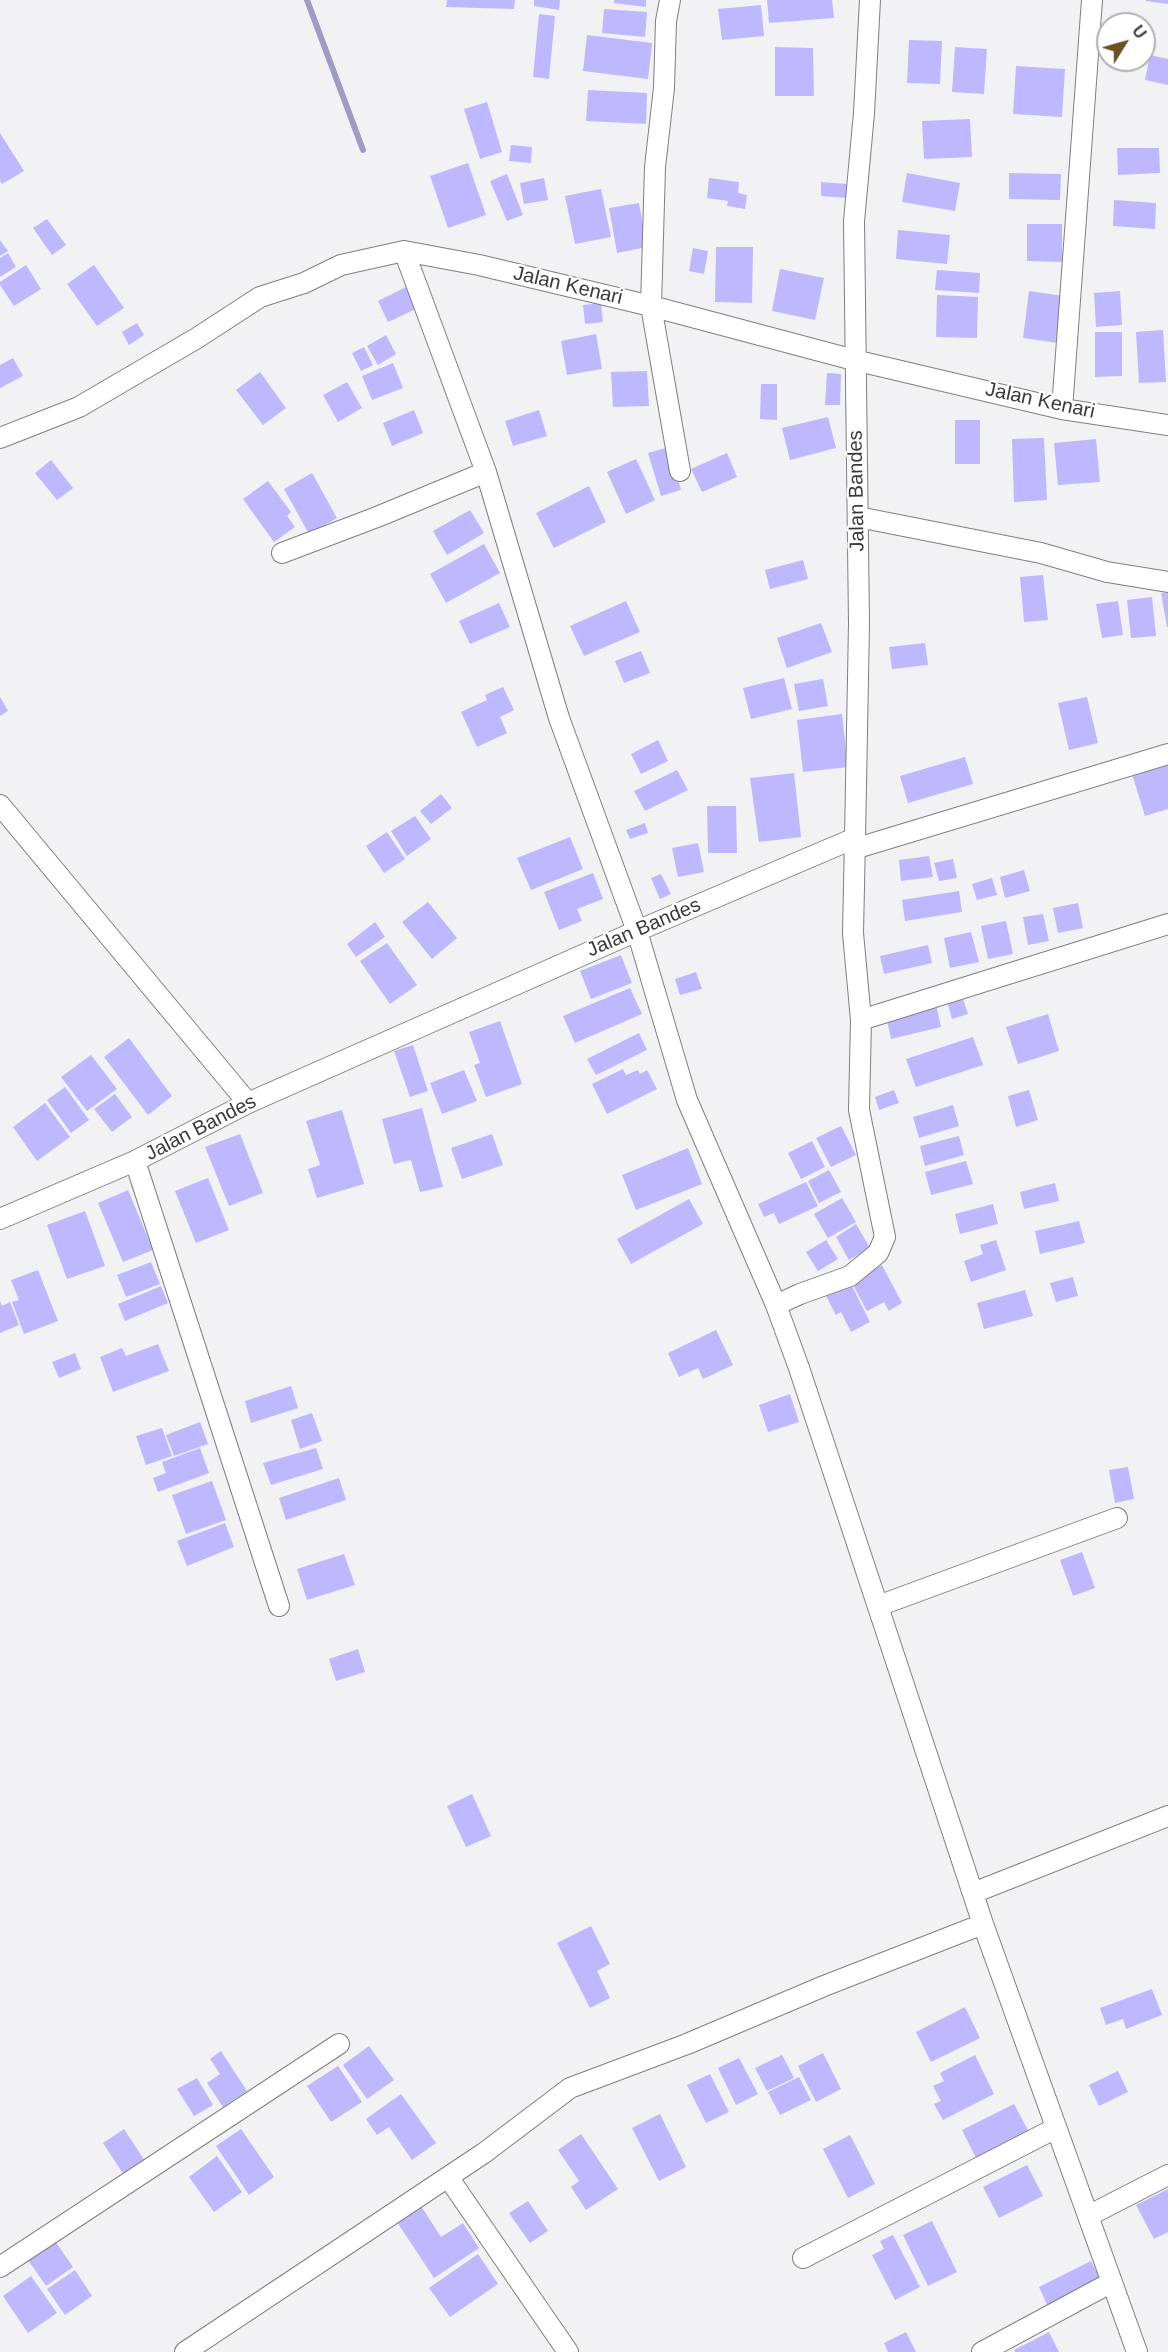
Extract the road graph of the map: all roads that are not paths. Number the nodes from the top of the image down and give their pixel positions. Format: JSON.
{"nodes":[{"id":1,"x":670,"y":0,"type":"edge"},
{"id":2,"x":870,"y":0,"type":"edge"},
{"id":3,"x":1092,"y":0,"type":"edge"},
{"id":4,"x":404,"y":251,"type":"junction"},
{"id":5,"x":651,"y":306,"type":"junction"},
{"id":6,"x":854,"y":360,"type":"junction"},
{"id":7,"x":1062,"y":409,"type":"junction"},
{"id":8,"x":1168,"y":425,"type":"edge"},
{"id":9,"x":0,"y":438,"type":"edge"},
{"id":10,"x":680,"y":471,"type":"dead end"},
{"id":11,"x":486,"y":472,"type":"junction"},
{"id":12,"x":858,"y":517,"type":"junction"},
{"id":13,"x":282,"y":553,"type":"dead end"},
{"id":14,"x":1168,"y":582,"type":"edge"},
{"id":15,"x":1168,"y":754,"type":"edge"},
{"id":16,"x":0,"y":806,"type":"edge"},
{"id":17,"x":855,"y":843,"type":"junction"},
{"id":18,"x":1168,"y":924,"type":"edge"},
{"id":19,"x":638,"y":930,"type":"junction"},
{"id":20,"x":861,"y":1020,"type":"junction"},
{"id":21,"x":248,"y":1103,"type":"junction"},
{"id":22,"x":135,"y":1161,"type":"junction"},
{"id":23,"x":0,"y":1219,"type":"edge"},
{"id":24,"x":776,"y":1305,"type":"junction"},
{"id":25,"x":1117,"y":1518,"type":"dead end"},
{"id":26,"x":279,"y":1606,"type":"dead end"},
{"id":27,"x":878,"y":1606,"type":"junction"},
{"id":28,"x":1168,"y":1816,"type":"edge"},
{"id":29,"x":973,"y":1893,"type":"junction"},
{"id":30,"x":983,"y":1924,"type":"junction"},
{"id":31,"x":339,"y":2044,"type":"dead end"},
{"id":32,"x":1056,"y":2128,"type":"junction"},
{"id":33,"x":1168,"y":2175,"type":"edge"},
{"id":34,"x":448,"y":2177,"type":"junction"},
{"id":35,"x":1088,"y":2216,"type":"junction"},
{"id":36,"x":803,"y":2258,"type":"dead end"},
{"id":37,"x":0,"y":2267,"type":"edge"},
{"id":38,"x":1112,"y":2282,"type":"junction"},
{"id":39,"x":185,"y":2352,"type":"edge"},
{"id":40,"x":568,"y":2352,"type":"edge"},
{"id":41,"x":982,"y":2352,"type":"edge"},
{"id":42,"x":1137,"y":2352,"type":"edge"}],
"edges":[{"from":1,"to":5,"type":"street"},
{"from":2,"to":6,"type":"street","name":"Jalan Bandes"},
{"from":3,"to":7,"type":"street"},
{"from":4,"to":5,"type":"street","name":"Jalan Kenari"},
{"from":4,"to":9,"type":"street","name":"Jalan Kenari"},
{"from":4,"to":11,"type":"street"},
{"from":5,"to":6,"type":"street","name":"Jalan Kenari"},
{"from":5,"to":10,"type":"street"},
{"from":6,"to":7,"type":"street","name":"Jalan Kenari"},
{"from":6,"to":12,"type":"street","name":"Jalan Bandes"},
{"from":7,"to":8,"type":"street","name":"Jalan Kenari"},
{"from":11,"to":13,"type":"street"},
{"from":11,"to":19,"type":"street"},
{"from":12,"to":14,"type":"street"},
{"from":12,"to":17,"type":"street","name":"Jalan Bandes"},
{"from":15,"to":17,"type":"street"},
{"from":16,"to":21,"type":"street"},
{"from":17,"to":19,"type":"street","name":"Jalan Bandes"},
{"from":17,"to":20,"type":"street"},
{"from":18,"to":20,"type":"street"},
{"from":19,"to":21,"type":"street","name":"Jalan Bandes"},
{"from":19,"to":24,"type":"street"},
{"from":20,"to":24,"type":"street"},
{"from":21,"to":22,"type":"street","name":"Jalan Bandes"},
{"from":22,"to":23,"type":"street","name":"Jalan Bandes"},
{"from":22,"to":26,"type":"street"},
{"from":24,"to":27,"type":"street"},
{"from":25,"to":27,"type":"street"},
{"from":27,"to":29,"type":"street"},
{"from":28,"to":29,"type":"street"},
{"from":29,"to":30,"type":"street"},
{"from":30,"to":32,"type":"street"},
{"from":30,"to":34,"type":"street"},
{"from":31,"to":37,"type":"street"},
{"from":32,"to":35,"type":"street"},
{"from":32,"to":36,"type":"street"},
{"from":33,"to":35,"type":"street"},
{"from":34,"to":39,"type":"street"},
{"from":34,"to":40,"type":"street"},
{"from":35,"to":38,"type":"street"},
{"from":38,"to":41,"type":"street"},
{"from":38,"to":42,"type":"street"}]}
